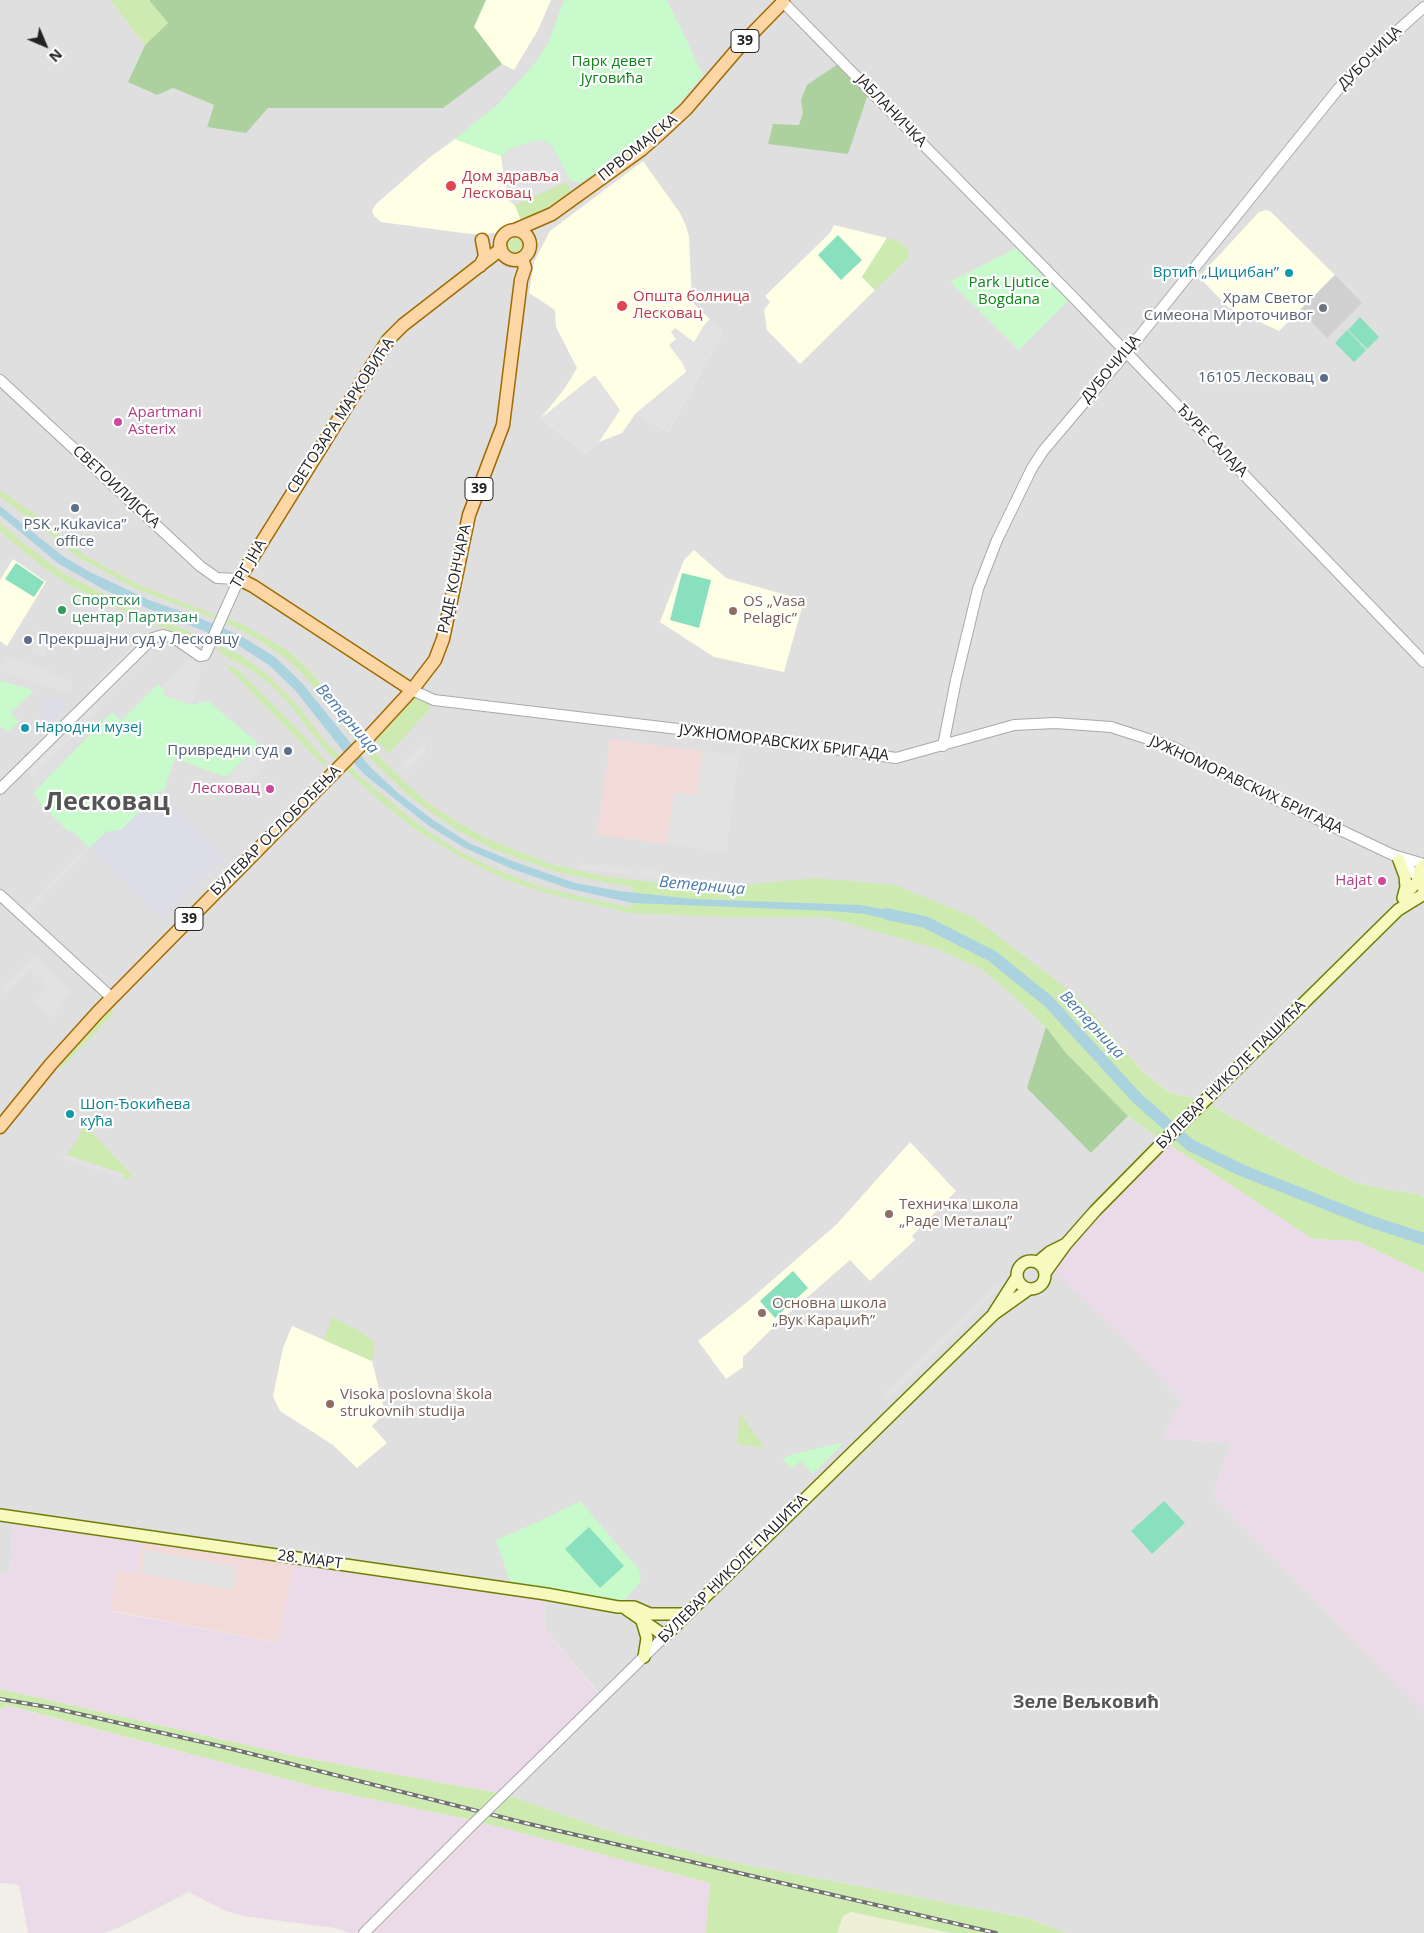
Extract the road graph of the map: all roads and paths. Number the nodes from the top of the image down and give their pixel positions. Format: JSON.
{"nodes":[{"id":1,"x":783,"y":1,"type":"edge"},
{"id":2,"x":1424,"y":7,"type":"edge"},
{"id":3,"x":552,"y":214,"type":"junction"},
{"id":4,"x":998,"y":221,"type":"joint"},
{"id":5,"x":515,"y":230,"type":"junction"},
{"id":6,"x":529,"y":239,"type":"junction"},
{"id":7,"x":482,"y":240,"type":"dead end"},
{"id":8,"x":501,"y":249,"type":"junction"},
{"id":9,"x":522,"y":258,"type":"junction"},
{"id":10,"x":480,"y":266,"type":"junction"},
{"id":11,"x":1126,"y":353,"type":"junction"},
{"id":12,"x":0,"y":380,"type":"edge"},
{"id":13,"x":280,"y":513,"type":"joint"},
{"id":14,"x":239,"y":579,"type":"junction"},
{"id":15,"x":1424,"y":662,"type":"edge"},
{"id":16,"x":412,"y":690,"type":"junction"},
{"id":17,"x":943,"y":746,"type":"junction"},
{"id":18,"x":0,"y":788,"type":"edge"},
{"id":19,"x":1396,"y":858,"type":"junction"},
{"id":20,"x":1424,"y":865,"type":"edge"},
{"id":21,"x":1420,"y":882,"type":"edge"},
{"id":22,"x":1424,"y":894,"type":"edge"},
{"id":23,"x":0,"y":895,"type":"edge"},
{"id":24,"x":1403,"y":898,"type":"junction"},
{"id":25,"x":1398,"y":910,"type":"junction"},
{"id":26,"x":112,"y":998,"type":"junction"},
{"id":27,"x":0,"y":1127,"type":"edge"},
{"id":28,"x":1066,"y":1244,"type":"junction"},
{"id":29,"x":1038,"y":1262,"type":"junction"},
{"id":30,"x":1045,"y":1273,"type":"junction"},
{"id":31,"x":1017,"y":1277,"type":"junction"},
{"id":32,"x":1029,"y":1289,"type":"junction"},
{"id":33,"x":994,"y":1314,"type":"junction"},
{"id":34,"x":0,"y":1515,"type":"edge"},
{"id":35,"x":688,"y":1614,"type":"junction"},
{"id":36,"x":646,"y":1617,"type":"junction"},
{"id":37,"x":665,"y":1636,"type":"junction"},
{"id":38,"x":644,"y":1657,"type":"junction"},
{"id":39,"x":364,"y":1933,"type":"edge"}],
"edges":[{"from":1,"to":3,"type":"main road","name":"ПРВОМАЈСКА","number":"39"},
{"from":1,"to":4,"type":"street","name":"ЈАБЛАНИЧКА"},
{"from":2,"to":11,"type":"street","name":"ДУБОЧИЦА"},
{"from":3,"to":5,"type":"main road","name":"ПРВОМАЈСКА","number":"39"},
{"from":3,"to":6,"type":"main road"},
{"from":4,"to":11,"type":"street","name":"ЂУРЕ САЛАЈА"},
{"from":5,"to":6,"type":"main road"},
{"from":5,"to":8,"type":"main road"},
{"from":6,"to":9,"type":"main road"},
{"from":7,"to":10,"type":"main road"},
{"from":8,"to":9,"type":"main road"},
{"from":8,"to":10,"type":"main road","name":"СВЕТОЗАРА МАРКОВИЋА"},
{"from":9,"to":16,"type":"main road","name":"РАДЕ КОНЧАРА","number":"39"},
{"from":10,"to":13,"type":"main road","name":"СВЕТОЗАРА МАРКОВИЋА"},
{"from":11,"to":15,"type":"street","name":"ЂУРЕ САЛАЈА"},
{"from":11,"to":17,"type":"street","name":"ДУБОЧИЦА"},
{"from":12,"to":14,"type":"street","name":"СВЕТОИЛИЈСКА"},
{"from":13,"to":14,"type":"main road","name":"ТРГ ЈНА"},
{"from":14,"to":16,"type":"main road","name":"ЈУЖНОМОРАВСКИХ БРИГАДА"},
{"from":14,"to":18,"type":"street","name":"ТРГ ЈНА"},
{"from":16,"to":17,"type":"street","name":"ЈУЖНОМОРАВСКИХ БРИГАДА"},
{"from":16,"to":26,"type":"main road","name":"БУЛЕВАР ОСЛОБОЂЕЊА","number":"39"},
{"from":17,"to":19,"type":"street","name":"ЈУЖНОМОРАВСКИХ БРИГАДА"},
{"from":19,"to":20,"type":"street","name":"ЈУЖНОМОРАВСКИХ БРИГАДА"},
{"from":19,"to":21,"type":"street","name":"ЈУЖНОМОРАВСКИХ БРИГАДА"},
{"from":19,"to":24,"type":"main road"},
{"from":20,"to":21,"type":"main road","name":"БУЛЕВАР НИКОЛЕ ПАШИЋА"},
{"from":21,"to":24,"type":"main road","name":"БУЛЕВАР НИКОЛЕ ПАШИЋА"},
{"from":22,"to":25,"type":"main road","name":"БУЛЕВАР НИКОЛЕ ПАШИЋА"},
{"from":23,"to":26,"type":"street"},
{"from":24,"to":25,"type":"main road","name":"БУЛЕВАР НИКОЛЕ ПАШИЋА"},
{"from":25,"to":28,"type":"main road","name":"БУЛЕВАР НИКОЛЕ ПАШИЋА"},
{"from":26,"to":27,"type":"main road","name":"БУЛЕВАР ОСЛОБОЂЕЊА","number":"39"},
{"from":28,"to":29,"type":"main road","name":"БУЛЕВАР НИКОЛЕ ПАШИЋА"},
{"from":28,"to":30,"type":"main road","name":"БУЛЕВАР НИКОЛЕ ПАШИЋА"},
{"from":29,"to":30,"type":"main road"},
{"from":29,"to":31,"type":"main road","name":"БУЛЕВАР НИКОЛЕ ПАШИЋА"},
{"from":30,"to":32,"type":"main road","name":"БУЛЕВАР НИКОЛЕ ПАШИЋА"},
{"from":31,"to":32,"type":"main road"},
{"from":31,"to":33,"type":"main road","name":"БУЛЕВАР НИКОЛЕ ПАШИЋА"},
{"from":32,"to":33,"type":"main road","name":"БУЛЕВАР НИКОЛЕ ПАШИЋА"},
{"from":33,"to":35,"type":"main road","name":"БУЛЕВАР НИКОЛЕ ПАШИЋА"},
{"from":34,"to":36,"type":"main road","name":"28. МАРТ"},
{"from":35,"to":36,"type":"main road"},
{"from":35,"to":37,"type":"main road","name":"БУЛЕВАР НИКОЛЕ ПАШИЋА"},
{"from":36,"to":37,"type":"main road","name":"28. МАРТ"},
{"from":36,"to":38,"type":"main road"},
{"from":37,"to":38,"type":"street","name":"БУЛЕВАР НИКОЛЕ ПАШИЋА"},
{"from":38,"to":39,"type":"street","name":"БУЛЕВАР НИКОЛЕ ПАШИЋА","bridge":true}]}
